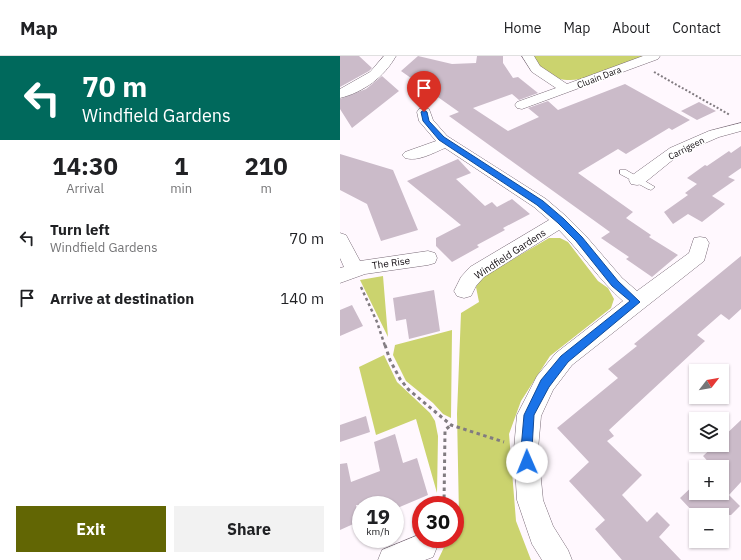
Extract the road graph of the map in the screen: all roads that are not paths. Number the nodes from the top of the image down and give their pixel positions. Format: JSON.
{"nodes":[{"id":1,"x":390,"y":56,"type":"edge"},
{"id":2,"x":528,"y":56,"type":"edge"},
{"id":3,"x":654,"y":56,"type":"edge"},
{"id":4,"x":566,"y":89,"type":"junction"},
{"id":5,"x":340,"y":94,"type":"edge"},
{"id":6,"x":522,"y":105,"type":"dead end"},
{"id":7,"x":424,"y":112,"type":"dead end"},
{"id":8,"x":738,"y":122,"type":"edge"},
{"id":9,"x":447,"y":142,"type":"junction"},
{"id":10,"x":410,"y":155,"type":"dead end"},
{"id":11,"x":623,"y":172,"type":"dead end"},
{"id":12,"x":637,"y":180,"type":"junction"},
{"id":13,"x":651,"y":188,"type":"dead end"},
{"id":14,"x":561,"y":221,"type":"junction"},
{"id":15,"x":340,"y":239,"type":"edge"},
{"id":16,"x":700,"y":242,"type":"dead end"},
{"id":17,"x":428,"y":258,"type":"dead end"},
{"id":18,"x":347,"y":273,"type":"edge"},
{"id":19,"x":464,"y":291,"type":"dead end"},
{"id":20,"x":636,"y":302,"type":"junction"},
{"id":21,"x":421,"y":548,"type":"edge"},
{"id":22,"x":392,"y":560,"type":"edge"},
{"id":23,"x":558,"y":560,"type":"edge"}],
"edges":[{"from":1,"to":5,"type":"street"},
{"from":2,"to":4,"type":"street","name":"Cluain Dara"},
{"from":3,"to":4,"type":"street","name":"Cluain Dara"},
{"from":4,"to":6,"type":"street","name":"Cluain Dara"},
{"from":7,"to":9,"type":"street"},
{"from":8,"to":12,"type":"street","name":"Carrigeen"},
{"from":9,"to":10,"type":"street"},
{"from":9,"to":14,"type":"street"},
{"from":11,"to":12,"type":"lane"},
{"from":12,"to":13,"type":"lane"},
{"from":14,"to":19,"type":"street","name":"Windfield Gardens"},
{"from":14,"to":20,"type":"street"},
{"from":15,"to":18,"type":"street"},
{"from":16,"to":20,"type":"street"},
{"from":17,"to":18,"type":"street","name":"The Rise"},
{"from":20,"to":23,"type":"street"},
{"from":21,"to":22,"type":"street"}]}
